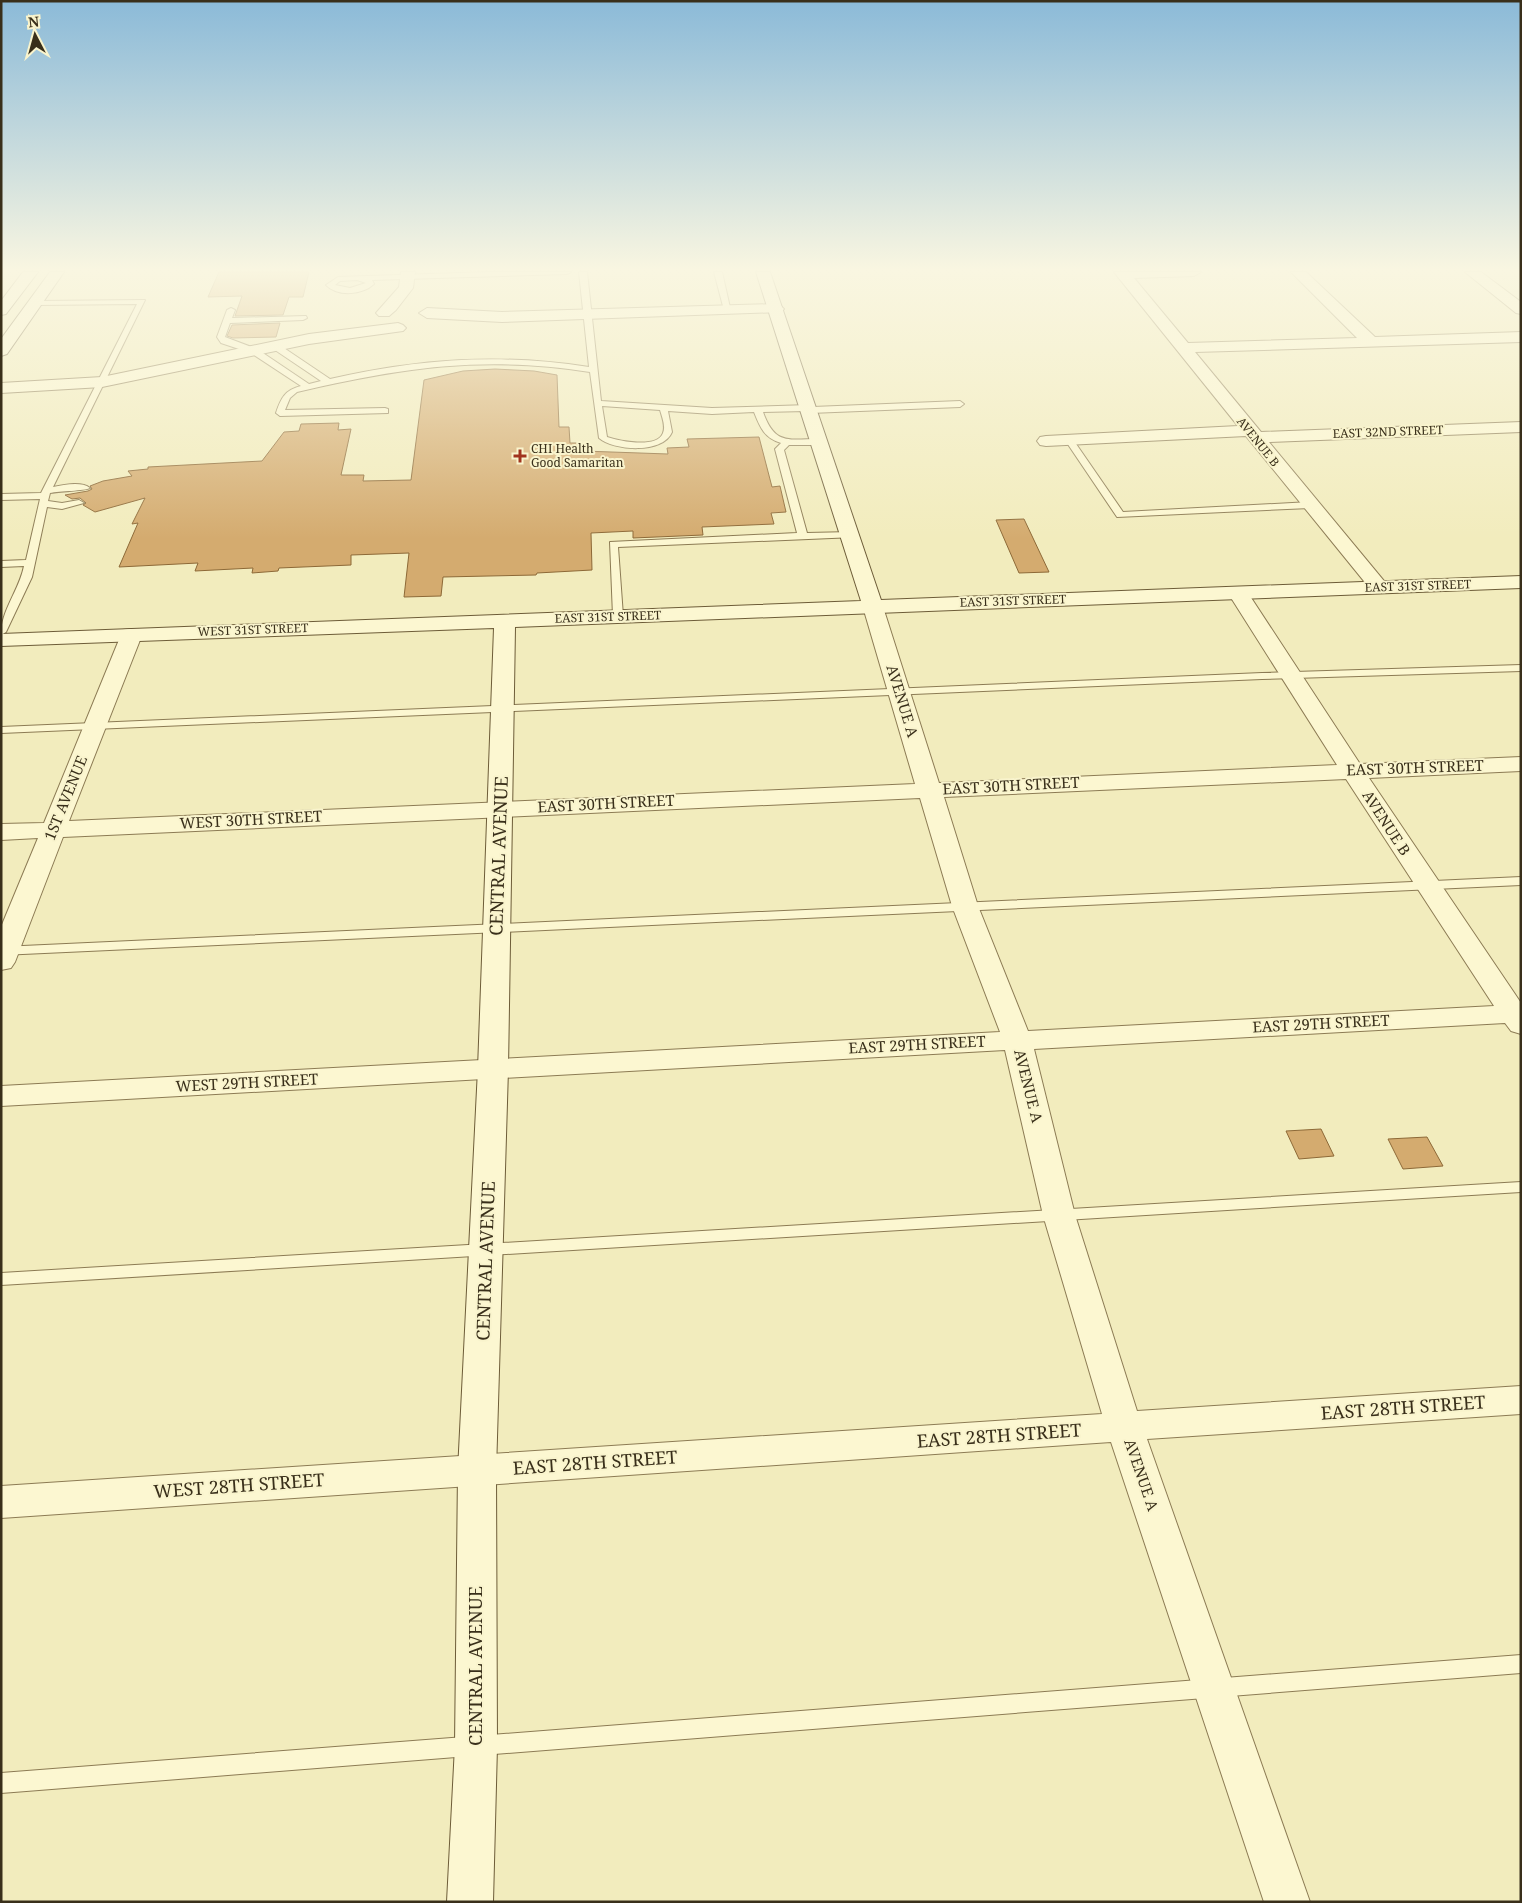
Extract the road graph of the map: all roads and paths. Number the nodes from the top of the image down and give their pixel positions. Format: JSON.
{"nodes":[{"id":1,"x":113,"y":361,"type":"edge"},
{"id":2,"x":206,"y":361,"type":"edge"},
{"id":3,"x":269,"y":361,"type":"edge"},
{"id":4,"x":297,"y":361,"type":"edge"},
{"id":5,"x":473,"y":361,"type":"edge"},
{"id":6,"x":534,"y":361,"type":"edge"},
{"id":7,"x":592,"y":361,"type":"edge"},
{"id":8,"x":793,"y":361,"type":"edge"},
{"id":9,"x":1192,"y":361,"type":"edge"},
{"id":10,"x":593,"y":370,"type":"junction"},
{"id":11,"x":102,"y":382,"type":"junction"},
{"id":12,"x":328,"y":382,"type":"junction"},
{"id":13,"x":308,"y":387,"type":"junction"},
{"id":14,"x":1,"y":388,"type":"edge"},
{"id":15,"x":597,"y":402,"type":"junction"},
{"id":16,"x":960,"y":404,"type":"dead end"},
{"id":17,"x":663,"y":407,"type":"junction"},
{"id":18,"x":809,"y":409,"type":"junction"},
{"id":19,"x":758,"y":410,"type":"junction"},
{"id":20,"x":385,"y":411,"type":"dead end"},
{"id":21,"x":1521,"y":427,"type":"edge"},
{"id":22,"x":1252,"y":434,"type":"junction"},
{"id":23,"x":1069,"y":440,"type":"junction"},
{"id":24,"x":1046,"y":441,"type":"dead end"},
{"id":25,"x":787,"y":442,"type":"junction"},
{"id":26,"x":820,"y":442,"type":"junction"},
{"id":27,"x":85,"y":488,"type":"dead end"},
{"id":28,"x":1,"y":497,"type":"edge"},
{"id":29,"x":44,"y":497,"type":"junction"},
{"id":30,"x":79,"y":503,"type":"dead end"},
{"id":31,"x":1310,"y":505,"type":"junction"},
{"id":32,"x":803,"y":536,"type":"junction"},
{"id":33,"x":852,"y":536,"type":"junction"},
{"id":34,"x":31,"y":563,"type":"junction"},
{"id":35,"x":1,"y":564,"type":"edge"},
{"id":36,"x":1521,"y":582,"type":"edge"},
{"id":37,"x":1378,"y":587,"type":"junction"},
{"id":38,"x":1238,"y":593,"type":"junction"},
{"id":39,"x":873,"y":607,"type":"junction"},
{"id":40,"x":618,"y":616,"type":"junction"},
{"id":41,"x":505,"y":621,"type":"junction"},
{"id":42,"x":1,"y":632,"type":"edge"},
{"id":43,"x":131,"y":635,"type":"junction"},
{"id":44,"x":1,"y":640,"type":"edge"},
{"id":45,"x":1521,"y":668,"type":"edge"},
{"id":46,"x":1291,"y":675,"type":"junction"},
{"id":47,"x":899,"y":692,"type":"junction"},
{"id":48,"x":504,"y":709,"type":"junction"},
{"id":49,"x":94,"y":726,"type":"junction"},
{"id":50,"x":1,"y":730,"type":"edge"},
{"id":51,"x":1521,"y":764,"type":"edge"},
{"id":52,"x":1352,"y":771,"type":"junction"},
{"id":53,"x":929,"y":790,"type":"junction"},
{"id":54,"x":501,"y":809,"type":"junction"},
{"id":55,"x":53,"y":830,"type":"junction"},
{"id":56,"x":1,"y":832,"type":"edge"},
{"id":57,"x":1521,"y":881,"type":"edge"},
{"id":58,"x":1426,"y":885,"type":"junction"},
{"id":59,"x":965,"y":906,"type":"junction"},
{"id":60,"x":497,"y":928,"type":"junction"},
{"id":61,"x":2,"y":954,"type":"edge"},
{"id":62,"x":1519,"y":1017,"type":"edge"},
{"id":63,"x":1017,"y":1039,"type":"junction"},
{"id":64,"x":493,"y":1069,"type":"junction"},
{"id":65,"x":1,"y":1096,"type":"edge"},
{"id":66,"x":1521,"y":1188,"type":"edge"},
{"id":67,"x":1059,"y":1215,"type":"junction"},
{"id":68,"x":486,"y":1250,"type":"junction"},
{"id":69,"x":1,"y":1279,"type":"edge"},
{"id":70,"x":1521,"y":1400,"type":"edge"},
{"id":71,"x":1124,"y":1427,"type":"junction"},
{"id":72,"x":477,"y":1471,"type":"junction"},
{"id":73,"x":1,"y":1502,"type":"edge"},
{"id":74,"x":1521,"y":1664,"type":"edge"},
{"id":75,"x":1214,"y":1688,"type":"junction"},
{"id":76,"x":476,"y":1746,"type":"junction"},
{"id":77,"x":1,"y":1783,"type":"edge"},
{"id":78,"x":470,"y":1902,"type":"edge"},
{"id":79,"x":1287,"y":1902,"type":"edge"}],
"edges":[{"from":1,"to":11,"type":"lane"},
{"from":2,"to":11,"type":"street"},
{"from":3,"to":13,"type":"lane"},
{"from":4,"to":12,"type":"lane"},
{"from":5,"to":12,"type":"lane"},
{"from":6,"to":10,"type":"lane"},
{"from":7,"to":10,"type":"lane"},
{"from":8,"to":18,"type":"street","name":"AVENUE A"},
{"from":9,"to":22,"type":"street","name":"AVENUE B"},
{"from":10,"to":15,"type":"lane"},
{"from":11,"to":14,"type":"street"},
{"from":11,"to":29,"type":"lane"},
{"from":12,"to":13,"type":"lane"},
{"from":13,"to":20,"type":"lane"},
{"from":15,"to":17,"type":"lane"},
{"from":15,"to":17,"type":"lane"},
{"from":16,"to":18,"type":"lane"},
{"from":17,"to":19,"type":"lane"},
{"from":18,"to":19,"type":"lane"},
{"from":18,"to":26,"type":"street","name":"AVENUE A"},
{"from":19,"to":25,"type":"lane"},
{"from":21,"to":22,"type":"street","name":"EAST 32ND STREET"},
{"from":22,"to":23,"type":"street","name":"EAST 32ND STREET"},
{"from":22,"to":31,"type":"street","name":"AVENUE B"},
{"from":23,"to":24,"type":"street","name":"EAST 32ND STREET"},
{"from":23,"to":31,"type":"lane"},
{"from":25,"to":26,"type":"lane"},
{"from":25,"to":32,"type":"lane"},
{"from":26,"to":33,"type":"street","name":"AVENUE A"},
{"from":27,"to":29,"type":"lane"},
{"from":28,"to":29,"type":"lane"},
{"from":29,"to":30,"type":"lane"},
{"from":29,"to":34,"type":"lane"},
{"from":31,"to":37,"type":"street","name":"AVENUE B"},
{"from":32,"to":33,"type":"lane"},
{"from":32,"to":40,"type":"lane"},
{"from":33,"to":39,"type":"street","name":"AVENUE A"},
{"from":34,"to":35,"type":"lane"},
{"from":34,"to":42,"type":"lane"},
{"from":36,"to":37,"type":"street","name":"EAST 31ST STREET"},
{"from":37,"to":38,"type":"street","name":"EAST 31ST STREET"},
{"from":38,"to":39,"type":"street","name":"EAST 31ST STREET"},
{"from":38,"to":46,"type":"street","name":"AVENUE B"},
{"from":39,"to":40,"type":"street","name":"EAST 31ST STREET"},
{"from":39,"to":47,"type":"street","name":"AVENUE A"},
{"from":40,"to":41,"type":"street","name":"EAST 31ST STREET"},
{"from":41,"to":43,"type":"street","name":"WEST 31ST STREET"},
{"from":41,"to":48,"type":"street","name":"CENTRAL AVENUE"},
{"from":43,"to":44,"type":"street","name":"WEST 31ST STREET"},
{"from":43,"to":49,"type":"street","name":"1ST AVENUE"},
{"from":45,"to":46,"type":"lane"},
{"from":46,"to":47,"type":"lane"},
{"from":46,"to":52,"type":"street","name":"AVENUE B"},
{"from":47,"to":48,"type":"lane"},
{"from":47,"to":53,"type":"street","name":"AVENUE A"},
{"from":48,"to":49,"type":"lane"},
{"from":48,"to":54,"type":"street","name":"CENTRAL AVENUE"},
{"from":49,"to":50,"type":"lane"},
{"from":49,"to":55,"type":"street","name":"1ST AVENUE"},
{"from":51,"to":52,"type":"street","name":"EAST 30TH STREET"},
{"from":52,"to":53,"type":"street","name":"EAST 30TH STREET"},
{"from":52,"to":58,"type":"street","name":"AVENUE B"},
{"from":53,"to":54,"type":"street","name":"EAST 30TH STREET"},
{"from":53,"to":59,"type":"street","name":"AVENUE A"},
{"from":54,"to":55,"type":"street","name":"WEST 30TH STREET"},
{"from":54,"to":60,"type":"street","name":"CENTRAL AVENUE"},
{"from":55,"to":56,"type":"street","name":"WEST 30TH STREET"},
{"from":55,"to":61,"type":"street","name":"1ST AVENUE"},
{"from":57,"to":58,"type":"lane"},
{"from":58,"to":59,"type":"lane"},
{"from":58,"to":62,"type":"street","name":"AVENUE B"},
{"from":59,"to":60,"type":"lane"},
{"from":59,"to":63,"type":"street","name":"AVENUE A"},
{"from":60,"to":61,"type":"lane"},
{"from":60,"to":64,"type":"street","name":"CENTRAL AVENUE"},
{"from":62,"to":63,"type":"street","name":"EAST 29TH STREET"},
{"from":63,"to":64,"type":"street","name":"EAST 29TH STREET"},
{"from":63,"to":67,"type":"street","name":"AVENUE A"},
{"from":64,"to":65,"type":"street","name":"WEST 29TH STREET"},
{"from":64,"to":68,"type":"street","name":"CENTRAL AVENUE"},
{"from":66,"to":67,"type":"lane"},
{"from":67,"to":68,"type":"lane"},
{"from":67,"to":71,"type":"street","name":"AVENUE A"},
{"from":68,"to":69,"type":"lane"},
{"from":68,"to":72,"type":"street","name":"CENTRAL AVENUE"},
{"from":70,"to":71,"type":"street","name":"EAST 28TH STREET"},
{"from":71,"to":72,"type":"street","name":"EAST 28TH STREET"},
{"from":71,"to":75,"type":"street","name":"AVENUE A"},
{"from":72,"to":73,"type":"street","name":"WEST 28TH STREET"},
{"from":72,"to":76,"type":"street","name":"CENTRAL AVENUE"},
{"from":74,"to":75,"type":"lane"},
{"from":75,"to":76,"type":"lane"},
{"from":75,"to":79,"type":"street","name":"AVENUE A"},
{"from":76,"to":77,"type":"lane"},
{"from":76,"to":78,"type":"street","name":"CENTRAL AVENUE"}]}
